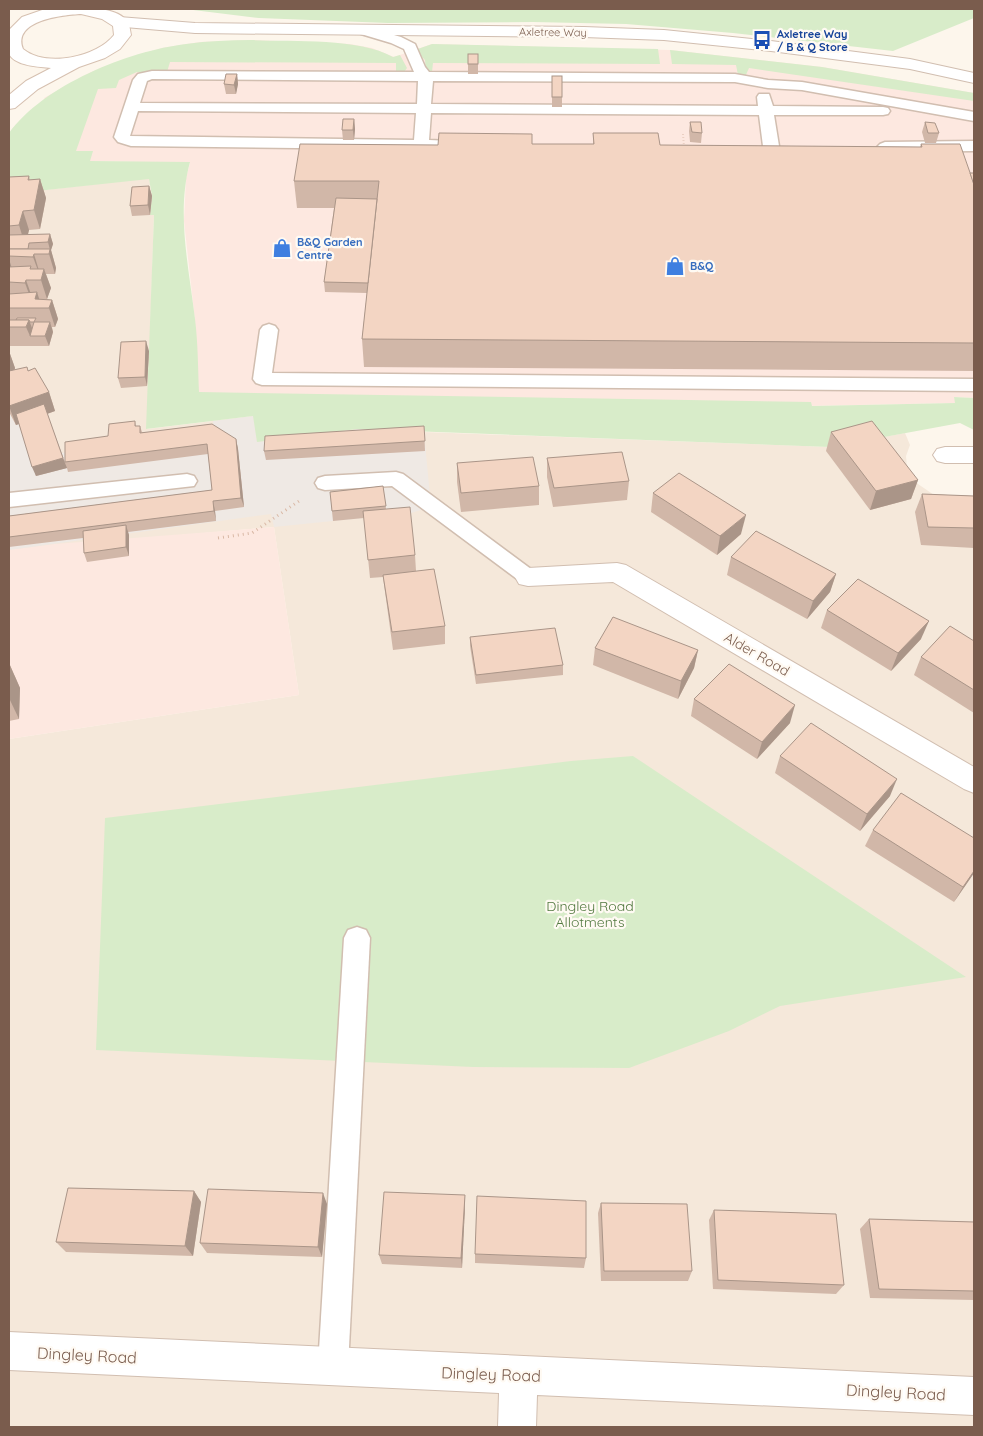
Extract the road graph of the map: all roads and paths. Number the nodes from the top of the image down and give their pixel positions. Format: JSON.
{"nodes":[{"id":1,"x":18,"y":9,"type":"edge"},
{"id":2,"x":62,"y":9,"type":"edge"},
{"id":3,"x":119,"y":22,"type":"junction"},
{"id":4,"x":195,"y":28,"type":"junction"},
{"id":5,"x":18,"y":29,"type":"junction"},
{"id":6,"x":366,"y":30,"type":"junction"},
{"id":7,"x":114,"y":47,"type":"junction"},
{"id":8,"x":17,"y":52,"type":"junction"},
{"id":9,"x":79,"y":62,"type":"junction"},
{"id":10,"x":974,"y":62,"type":"edge"},
{"id":11,"x":910,"y":64,"type":"junction"},
{"id":12,"x":9,"y":70,"type":"edge"},
{"id":13,"x":426,"y":77,"type":"junction"},
{"id":14,"x":974,"y":78,"type":"edge"},
{"id":15,"x":768,"y":84,"type":"junction"},
{"id":16,"x":9,"y":104,"type":"edge"},
{"id":17,"x":132,"y":107,"type":"junction"},
{"id":18,"x":423,"y":109,"type":"junction"},
{"id":19,"x":766,"y":111,"type":"junction"},
{"id":20,"x":942,"y":111,"type":"junction"},
{"id":21,"x":974,"y":117,"type":"edge"},
{"id":22,"x":421,"y":144,"type":"junction"},
{"id":23,"x":486,"y":145,"type":"edge"},
{"id":24,"x":752,"y":146,"type":"edge"},
{"id":25,"x":871,"y":146,"type":"edge"},
{"id":26,"x":974,"y":146,"type":"edge"},
{"id":27,"x":269,"y":330,"type":"dead end"},
{"id":28,"x":974,"y":385,"type":"edge"},
{"id":29,"x":945,"y":455,"type":"dead end"},
{"id":30,"x":974,"y":455,"type":"edge"},
{"id":31,"x":186,"y":481,"type":"dead end"},
{"id":32,"x":325,"y":483,"type":"joint"},
{"id":33,"x":9,"y":500,"type":"edge"},
{"id":34,"x":218,"y":538,"type":"dead end"},
{"id":35,"x":528,"y":577,"type":"joint"},
{"id":36,"x":974,"y":782,"type":"edge"},
{"id":37,"x":356,"y":938,"type":"dead end"},
{"id":38,"x":9,"y":1351,"type":"edge"},
{"id":39,"x":333,"y":1367,"type":"junction"},
{"id":40,"x":519,"y":1374,"type":"junction"},
{"id":41,"x":974,"y":1396,"type":"edge"},
{"id":42,"x":518,"y":1427,"type":"edge"}],
"edges":[{"from":1,"to":5,"type":"street"},
{"from":2,"to":3,"type":"street"},
{"from":2,"to":5,"type":"street"},
{"from":3,"to":4,"type":"street","name":"Axletree Way"},
{"from":3,"to":7,"type":"street"},
{"from":4,"to":6,"type":"street","name":"Axletree Way"},
{"from":4,"to":7,"type":"street","name":"Axletree Way"},
{"from":5,"to":8,"type":"street"},
{"from":6,"to":11,"type":"street","name":"Axletree Way"},
{"from":6,"to":13,"type":"lane"},
{"from":7,"to":9,"type":"street","name":"Axletree Way"},
{"from":8,"to":9,"type":"street"},
{"from":8,"to":12,"type":"street"},
{"from":9,"to":16,"type":"street","name":"Axletree Way"},
{"from":10,"to":11,"type":"street","name":"Axletree Way"},
{"from":11,"to":14,"type":"street","name":"Axletree Way"},
{"from":13,"to":15,"type":"lane"},
{"from":13,"to":17,"type":"lane"},
{"from":13,"to":18,"type":"lane"},
{"from":15,"to":19,"type":"lane"},
{"from":15,"to":20,"type":"lane"},
{"from":17,"to":18,"type":"lane"},
{"from":17,"to":22,"type":"lane"},
{"from":18,"to":19,"type":"lane"},
{"from":18,"to":22,"type":"lane"},
{"from":19,"to":20,"type":"lane"},
{"from":19,"to":24,"type":"lane"},
{"from":20,"to":21,"type":"lane"},
{"from":22,"to":23,"type":"lane"},
{"from":25,"to":26,"type":"lane"},
{"from":27,"to":28,"type":"lane"},
{"from":29,"to":30,"type":"street"},
{"from":31,"to":33,"type":"lane"},
{"from":32,"to":34,"type":"path"},
{"from":32,"to":35,"type":"lane"},
{"from":35,"to":36,"type":"street","name":"Alder Road"},
{"from":37,"to":39,"type":"lane"},
{"from":38,"to":39,"type":"street","name":"Dingley Road"},
{"from":39,"to":40,"type":"street","name":"Dingley Road"},
{"from":40,"to":41,"type":"street","name":"Dingley Road"},
{"from":40,"to":42,"type":"street"}]}
